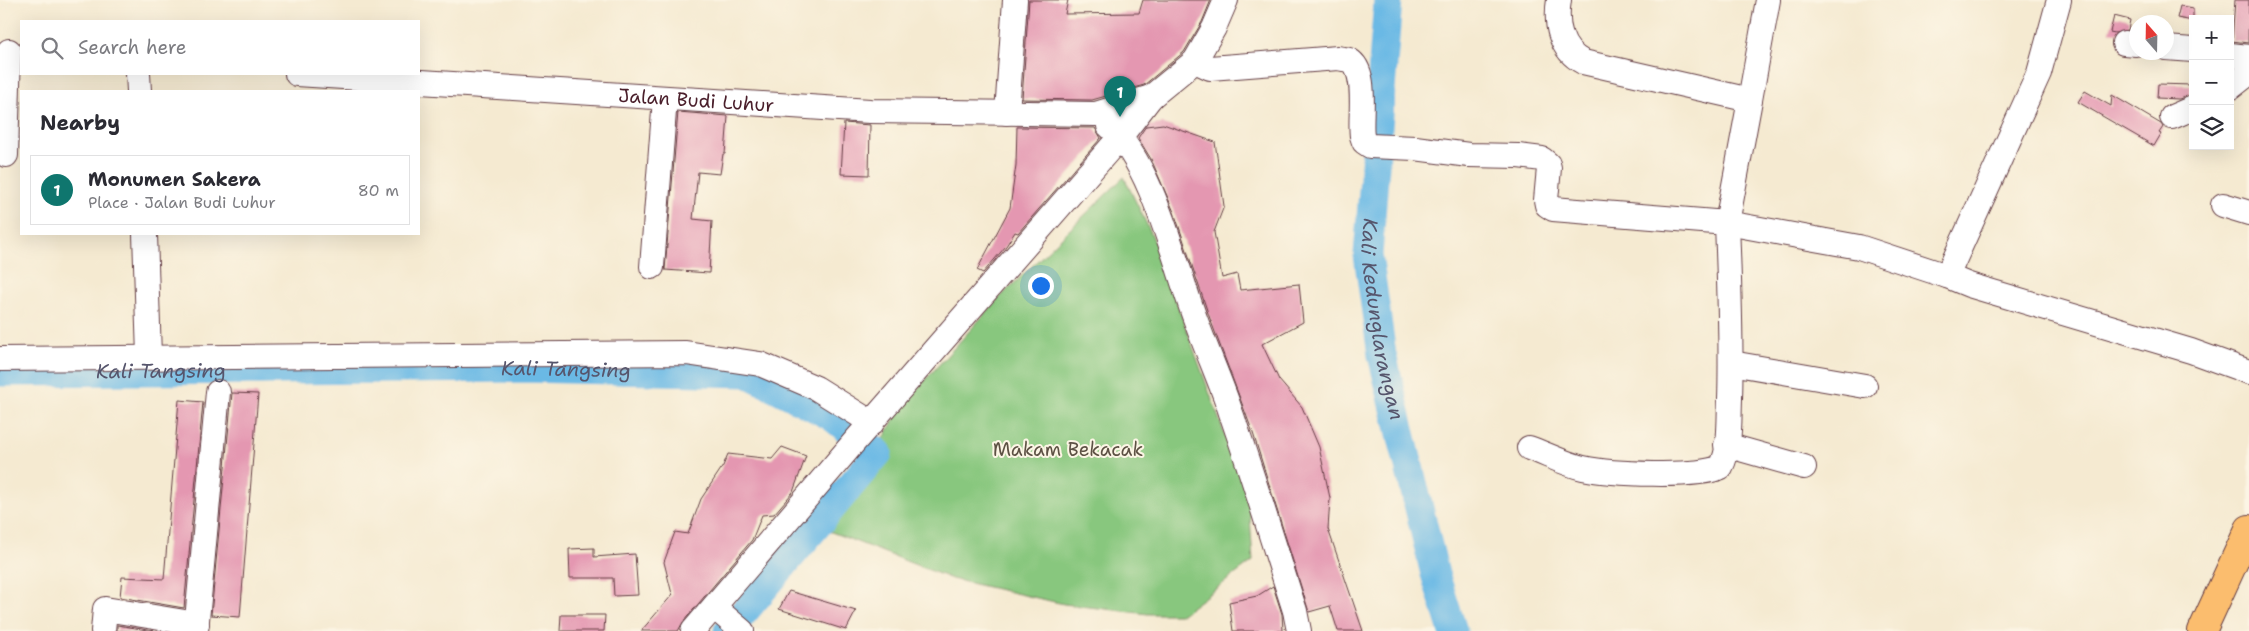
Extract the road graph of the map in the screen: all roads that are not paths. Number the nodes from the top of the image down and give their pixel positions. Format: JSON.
{"nodes":[{"id":1,"x":1015,"y":0,"type":"edge"},
{"id":2,"x":1226,"y":0,"type":"edge"},
{"id":3,"x":1559,"y":0,"type":"edge"},
{"id":4,"x":1768,"y":0,"type":"edge"},
{"id":5,"x":2059,"y":0,"type":"edge"},
{"id":6,"x":2174,"y":49,"type":"edge"},
{"id":7,"x":2189,"y":50,"type":"edge"},
{"id":8,"x":10,"y":51,"type":"edge"},
{"id":9,"x":2234,"y":55,"type":"edge"},
{"id":10,"x":2249,"y":57,"type":"edge"},
{"id":11,"x":1195,"y":61,"type":"junction"},
{"id":12,"x":2249,"y":70,"type":"edge"},
{"id":13,"x":138,"y":75,"type":"edge"},
{"id":14,"x":312,"y":75,"type":"edge"},
{"id":15,"x":2234,"y":85,"type":"edge"},
{"id":16,"x":139,"y":90,"type":"edge"},
{"id":17,"x":1151,"y":97,"type":"junction"},
{"id":18,"x":665,"y":98,"type":"junction"},
{"id":19,"x":1750,"y":100,"type":"junction"},
{"id":20,"x":1007,"y":113,"type":"junction"},
{"id":21,"x":1096,"y":114,"type":"junction"},
{"id":22,"x":1120,"y":136,"type":"junction"},
{"id":23,"x":6,"y":155,"type":"dead end"},
{"id":24,"x":2223,"y":205,"type":"dead end"},
{"id":25,"x":2249,"y":213,"type":"edge"},
{"id":26,"x":1727,"y":223,"type":"junction"},
{"id":27,"x":144,"y":235,"type":"edge"},
{"id":28,"x":652,"y":267,"type":"dead end"},
{"id":29,"x":1947,"y":276,"type":"junction"},
{"id":30,"x":150,"y":356,"type":"junction"},
{"id":31,"x":0,"y":359,"type":"edge"},
{"id":32,"x":1731,"y":364,"type":"junction"},
{"id":33,"x":2249,"y":372,"type":"edge"},
{"id":34,"x":1866,"y":386,"type":"dead end"},
{"id":35,"x":218,"y":392,"type":"dead end"},
{"id":36,"x":865,"y":430,"type":"junction"},
{"id":37,"x":1726,"y":445,"type":"junction"},
{"id":38,"x":1529,"y":448,"type":"dead end"},
{"id":39,"x":1804,"y":468,"type":"dead end"},
{"id":40,"x":2249,"y":529,"type":"edge"},
{"id":41,"x":730,"y":621,"type":"edge"},
{"id":42,"x":197,"y":628,"type":"edge"},
{"id":43,"x":103,"y":631,"type":"edge"},
{"id":44,"x":693,"y":631,"type":"edge"},
{"id":45,"x":1299,"y":631,"type":"edge"},
{"id":46,"x":2202,"y":631,"type":"edge"}],
"edges":[{"from":1,"to":20,"type":"street"},
{"from":2,"to":11,"type":"street"},
{"from":3,"to":19,"type":"street"},
{"from":4,"to":19,"type":"street"},
{"from":5,"to":29,"type":"street"},
{"from":6,"to":7,"type":"street"},
{"from":8,"to":23,"type":"street"},
{"from":9,"to":10,"type":"street"},
{"from":11,"to":17,"type":"street"},
{"from":11,"to":26,"type":"street"},
{"from":12,"to":15,"type":"street"},
{"from":13,"to":16,"type":"street"},
{"from":14,"to":18,"type":"street","name":"Jalan Budi Luhur"},
{"from":17,"to":21,"type":"street","name":"Jalan Budi Luhur"},
{"from":17,"to":22,"type":"street"},
{"from":18,"to":20,"type":"street","name":"Jalan Budi Luhur"},
{"from":18,"to":28,"type":"street"},
{"from":19,"to":26,"type":"street"},
{"from":20,"to":21,"type":"street","name":"Jalan Budi Luhur"},
{"from":21,"to":22,"type":"street"},
{"from":22,"to":36,"type":"street"},
{"from":22,"to":45,"type":"street"},
{"from":24,"to":25,"type":"street"},
{"from":26,"to":29,"type":"street"},
{"from":26,"to":32,"type":"street"},
{"from":27,"to":30,"type":"street"},
{"from":29,"to":33,"type":"street"},
{"from":30,"to":31,"type":"street"},
{"from":30,"to":36,"type":"street"},
{"from":32,"to":34,"type":"street"},
{"from":32,"to":37,"type":"street"},
{"from":35,"to":42,"type":"street"},
{"from":36,"to":41,"type":"street"},
{"from":37,"to":38,"type":"street"},
{"from":37,"to":39,"type":"street"},
{"from":40,"to":46,"type":"main road"},
{"from":41,"to":44,"type":"street"},
{"from":42,"to":43,"type":"street"}]}
